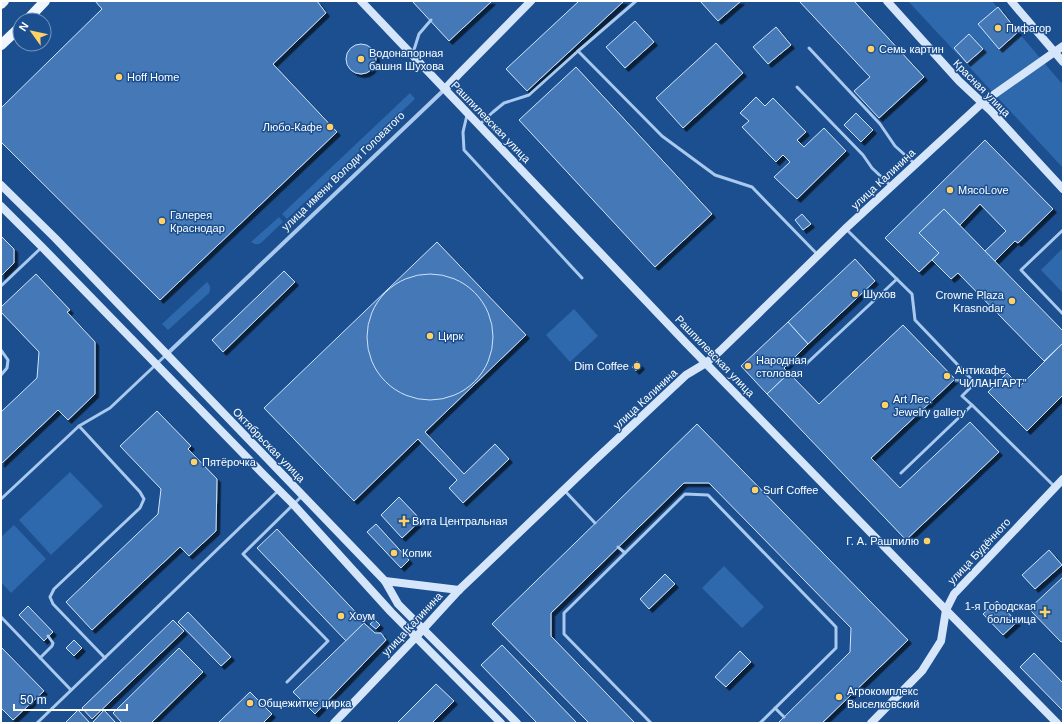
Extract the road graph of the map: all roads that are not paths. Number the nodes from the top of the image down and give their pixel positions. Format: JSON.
{"nodes":[{"id":1,"x":4,"y":1,"type":"edge"},
{"id":2,"x":45,"y":1,"type":"edge"},
{"id":3,"x":361,"y":1,"type":"edge"},
{"id":4,"x":531,"y":1,"type":"edge"},
{"id":5,"x":636,"y":1,"type":"edge"},
{"id":6,"x":887,"y":1,"type":"edge"},
{"id":7,"x":1011,"y":1,"type":"edge"},
{"id":8,"x":1,"y":4,"type":"edge"},
{"id":9,"x":35,"y":12,"type":"edge"},
{"id":10,"x":431,"y":20,"type":"dead end"},
{"id":11,"x":12,"y":35,"type":"edge"},
{"id":12,"x":1,"y":45,"type":"edge"},
{"id":13,"x":1063,"y":46,"type":"edge"},
{"id":14,"x":809,"y":48,"type":"dead end"},
{"id":15,"x":578,"y":51,"type":"junction"},
{"id":16,"x":1054,"y":52,"type":"junction"},
{"id":17,"x":412,"y":55,"type":"junction"},
{"id":18,"x":1063,"y":62,"type":"edge"},
{"id":19,"x":797,"y":87,"type":"dead end"},
{"id":20,"x":445,"y":89,"type":"junction"},
{"id":21,"x":982,"y":103,"type":"junction"},
{"id":22,"x":467,"y":113,"type":"junction"},
{"id":23,"x":479,"y":125,"type":"junction"},
{"id":24,"x":915,"y":164,"type":"junction"},
{"id":25,"x":1,"y":185,"type":"edge"},
{"id":26,"x":891,"y":186,"type":"junction"},
{"id":27,"x":1063,"y":189,"type":"edge"},
{"id":28,"x":1,"y":206,"type":"edge"},
{"id":29,"x":845,"y":229,"type":"junction"},
{"id":30,"x":1063,"y":230,"type":"edge"},
{"id":31,"x":42,"y":247,"type":"junction"},
{"id":32,"x":818,"y":255,"type":"junction"},
{"id":33,"x":582,"y":278,"type":"dead end"},
{"id":34,"x":897,"y":279,"type":"junction"},
{"id":35,"x":1,"y":286,"type":"edge"},
{"id":36,"x":1063,"y":314,"type":"edge"},
{"id":37,"x":1,"y":350,"type":"edge"},
{"id":38,"x":166,"y":354,"type":"junction"},
{"id":39,"x":706,"y":363,"type":"junction"},
{"id":40,"x":156,"y":364,"type":"junction"},
{"id":41,"x":806,"y":364,"type":"dead end"},
{"id":42,"x":1,"y":375,"type":"edge"},
{"id":43,"x":972,"y":405,"type":"junction"},
{"id":44,"x":79,"y":426,"type":"junction"},
{"id":45,"x":901,"y":472,"type":"dead end"},
{"id":46,"x":1063,"y":479,"type":"edge"},
{"id":47,"x":1055,"y":487,"type":"junction"},
{"id":48,"x":279,"y":490,"type":"junction"},
{"id":49,"x":564,"y":490,"type":"junction"},
{"id":50,"x":302,"y":495,"type":"junction"},
{"id":51,"x":1,"y":499,"type":"edge"},
{"id":52,"x":293,"y":504,"type":"junction"},
{"id":53,"x":595,"y":523,"type":"dead end"},
{"id":54,"x":618,"y":547,"type":"dead end"},
{"id":55,"x":625,"y":554,"type":"junction"},
{"id":56,"x":386,"y":581,"type":"junction"},
{"id":57,"x":458,"y":590,"type":"junction"},
{"id":58,"x":946,"y":610,"type":"junction"},
{"id":59,"x":1,"y":617,"type":"edge"},
{"id":60,"x":423,"y":628,"type":"junction"},
{"id":61,"x":48,"y":636,"type":"dead end"},
{"id":62,"x":416,"y":637,"type":"junction"},
{"id":63,"x":40,"y":658,"type":"junction"},
{"id":64,"x":105,"y":658,"type":"junction"},
{"id":65,"x":287,"y":682,"type":"dead end"},
{"id":66,"x":71,"y":690,"type":"junction"},
{"id":67,"x":775,"y":708,"type":"junction"},
{"id":68,"x":784,"y":717,"type":"dead end"},
{"id":69,"x":37,"y":723,"type":"edge"},
{"id":70,"x":334,"y":723,"type":"edge"},
{"id":71,"x":501,"y":723,"type":"edge"},
{"id":72,"x":517,"y":723,"type":"edge"},
{"id":73,"x":651,"y":723,"type":"edge"},
{"id":74,"x":760,"y":723,"type":"edge"},
{"id":75,"x":871,"y":723,"type":"edge"},
{"id":76,"x":1057,"y":723,"type":"edge"}],
"edges":[{"from":1,"to":8,"type":"main road"},
{"from":2,"to":9,"type":"main road"},
{"from":3,"to":17,"type":"street","name":"Рашпилевская улица"},
{"from":4,"to":20,"type":"street","name":"улица имени Володи Головатого"},
{"from":5,"to":15,"type":"lane"},
{"from":6,"to":21,"type":"street","name":"Красная улица"},
{"from":7,"to":16,"type":"street"},
{"from":10,"to":17,"type":"lane"},
{"from":11,"to":12,"type":"main road"},
{"from":13,"to":16,"type":"street","name":"улица Калинина"},
{"from":14,"to":24,"type":"lane"},
{"from":15,"to":23,"type":"lane"},
{"from":15,"to":32,"type":"lane"},
{"from":16,"to":18,"type":"street"},
{"from":16,"to":21,"type":"street","name":"улица Калинина"},
{"from":17,"to":20,"type":"street","name":"Рашпилевская улица"},
{"from":19,"to":26,"type":"lane"},
{"from":20,"to":22,"type":"street","name":"Рашпилевская улица"},
{"from":20,"to":38,"type":"street","name":"улица имени Володи Головатого"},
{"from":21,"to":24,"type":"street","name":"улица Калинина"},
{"from":21,"to":27,"type":"street","name":"Красная улица"},
{"from":22,"to":23,"type":"street","name":"Рашпилевская улица"},
{"from":22,"to":33,"type":"lane"},
{"from":23,"to":39,"type":"street","name":"Рашпилевская улица"},
{"from":24,"to":26,"type":"street","name":"улица Калинина"},
{"from":25,"to":38,"type":"street","name":"Октябрьская улица"},
{"from":26,"to":29,"type":"street","name":"улица Калинина"},
{"from":28,"to":31,"type":"street"},
{"from":29,"to":32,"type":"street","name":"улица Калинина"},
{"from":29,"to":34,"type":"lane"},
{"from":30,"to":36,"type":"lane"},
{"from":31,"to":35,"type":"lane"},
{"from":31,"to":40,"type":"street"},
{"from":32,"to":39,"type":"street","name":"улица Калинина"},
{"from":34,"to":41,"type":"lane"},
{"from":34,"to":43,"type":"lane"},
{"from":37,"to":42,"type":"lane"},
{"from":38,"to":40,"type":"lane"},
{"from":38,"to":50,"type":"street","name":"Октябрьская улица"},
{"from":39,"to":49,"type":"street","name":"улица Калинина"},
{"from":39,"to":58,"type":"street","name":"Рашпилевская улица"},
{"from":40,"to":44,"type":"lane"},
{"from":40,"to":48,"type":"street"},
{"from":43,"to":45,"type":"lane"},
{"from":43,"to":47,"type":"lane"},
{"from":44,"to":51,"type":"lane"},
{"from":44,"to":64,"type":"lane"},
{"from":46,"to":47,"type":"street","name":"улица Будённого"},
{"from":47,"to":58,"type":"street","name":"улица Будённого"},
{"from":48,"to":52,"type":"street"},
{"from":48,"to":64,"type":"lane"},
{"from":49,"to":53,"type":"lane"},
{"from":49,"to":57,"type":"street","name":"улица Калинина"},
{"from":50,"to":52,"type":"lane"},
{"from":50,"to":56,"type":"street","name":"Октябрьская улица"},
{"from":52,"to":62,"type":"street"},
{"from":52,"to":65,"type":"lane"},
{"from":54,"to":55,"type":"lane"},
{"from":55,"to":67,"type":"lane"},
{"from":55,"to":73,"type":"lane"},
{"from":56,"to":57,"type":"street"},
{"from":56,"to":60,"type":"street","name":"Октябрьская улица"},
{"from":57,"to":60,"type":"street","name":"улица Калинина"},
{"from":58,"to":75,"type":"street","name":"улица Будённого"},
{"from":58,"to":76,"type":"street","name":"Рашпилевская улица"},
{"from":59,"to":63,"type":"lane"},
{"from":60,"to":62,"type":"street","name":"улица Калинина"},
{"from":60,"to":72,"type":"street","name":"Октябрьская улица"},
{"from":61,"to":63,"type":"lane"},
{"from":62,"to":70,"type":"street","name":"улица Калинина"},
{"from":62,"to":71,"type":"street"},
{"from":63,"to":66,"type":"lane"},
{"from":64,"to":66,"type":"lane"},
{"from":66,"to":69,"type":"lane"},
{"from":67,"to":68,"type":"lane"},
{"from":67,"to":74,"type":"lane"}]}
